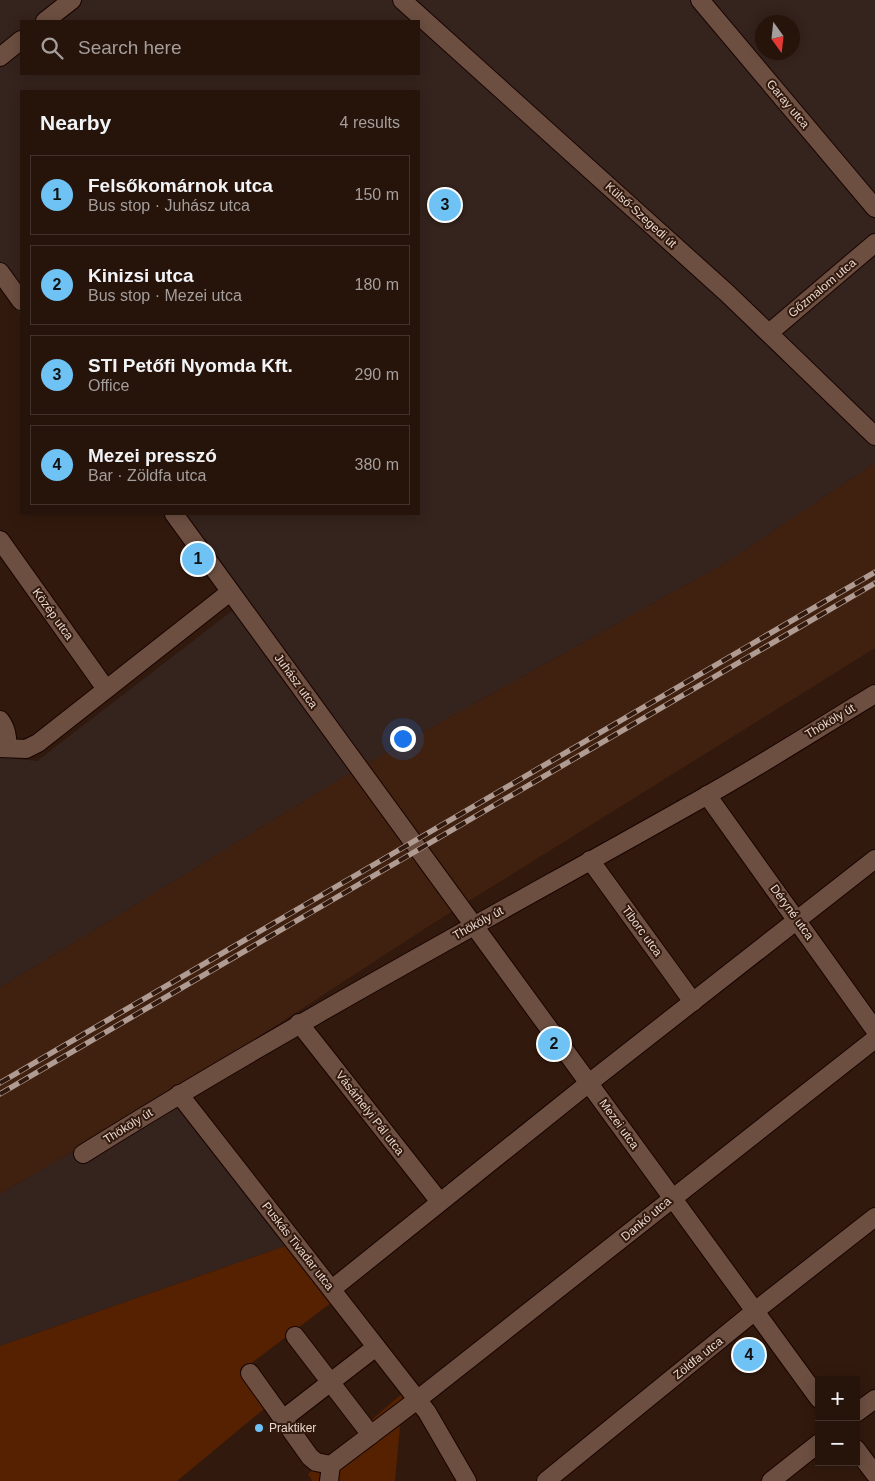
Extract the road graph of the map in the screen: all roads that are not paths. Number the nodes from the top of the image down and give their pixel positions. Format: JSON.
{"nodes":[{"id":1,"x":72,"y":0,"type":"edge"},
{"id":2,"x":402,"y":0,"type":"edge"},
{"id":3,"x":700,"y":0,"type":"edge"},
{"id":4,"x":46,"y":20,"type":"edge"},
{"id":5,"x":20,"y":41,"type":"edge"},
{"id":6,"x":0,"y":57,"type":"edge"},
{"id":7,"x":875,"y":208,"type":"edge"},
{"id":8,"x":875,"y":243,"type":"edge"},
{"id":9,"x":0,"y":272,"type":"edge"},
{"id":10,"x":20,"y":300,"type":"edge"},
{"id":11,"x":769,"y":333,"type":"junction"},
{"id":12,"x":875,"y":436,"type":"edge"},
{"id":13,"x":175,"y":515,"type":"edge"},
{"id":14,"x":0,"y":540,"type":"edge"},
{"id":15,"x":230,"y":592,"type":"junction"},
{"id":16,"x":106,"y":689,"type":"junction"},
{"id":17,"x":875,"y":694,"type":"edge"},
{"id":18,"x":0,"y":720,"type":"edge"},
{"id":19,"x":4,"y":748,"type":"edge"},
{"id":20,"x":707,"y":795,"type":"junction"},
{"id":21,"x":418,"y":850,"type":"joint"},
{"id":22,"x":875,"y":859,"type":"edge"},
{"id":23,"x":590,"y":860,"type":"junction"},
{"id":24,"x":798,"y":920,"type":"junction"},
{"id":25,"x":473,"y":926,"type":"junction"},
{"id":26,"x":693,"y":1002,"type":"junction"},
{"id":27,"x":299,"y":1024,"type":"junction"},
{"id":28,"x":875,"y":1030,"type":"edge"},
{"id":29,"x":875,"y":1039,"type":"edge"},
{"id":30,"x":589,"y":1083,"type":"junction"},
{"id":31,"x":178,"y":1094,"type":"junction"},
{"id":32,"x":83,"y":1154,"type":"dead end"},
{"id":33,"x":671,"y":1197,"type":"junction"},
{"id":34,"x":440,"y":1202,"type":"junction"},
{"id":35,"x":875,"y":1217,"type":"edge"},
{"id":36,"x":332,"y":1289,"type":"junction"},
{"id":37,"x":756,"y":1311,"type":"junction"},
{"id":38,"x":295,"y":1336,"type":"dead end"},
{"id":39,"x":376,"y":1347,"type":"junction"},
{"id":40,"x":250,"y":1373,"type":"dead end"},
{"id":41,"x":331,"y":1382,"type":"junction"},
{"id":42,"x":815,"y":1393,"type":"edge"},
{"id":43,"x":875,"y":1399,"type":"edge"},
{"id":44,"x":417,"y":1400,"type":"junction"},
{"id":45,"x":860,"y":1410,"type":"edge"},
{"id":46,"x":283,"y":1419,"type":"junction"},
{"id":47,"x":371,"y":1435,"type":"junction"},
{"id":48,"x":815,"y":1446,"type":"edge"},
{"id":49,"x":860,"y":1455,"type":"edge"},
{"id":50,"x":330,"y":1473,"type":"edge"},
{"id":51,"x":875,"y":1474,"type":"edge"},
{"id":52,"x":467,"y":1481,"type":"edge"},
{"id":53,"x":546,"y":1481,"type":"edge"},
{"id":54,"x":771,"y":1481,"type":"edge"}],
"edges":[{"from":1,"to":4,"type":"street"},
{"from":2,"to":11,"type":"street","name":"Külső-Szegedi út"},
{"from":3,"to":7,"type":"street","name":"Garay utca"},
{"from":5,"to":6,"type":"street"},
{"from":8,"to":11,"type":"street","name":"Gőzmalom utca"},
{"from":9,"to":10,"type":"street"},
{"from":11,"to":12,"type":"street","name":"Külső-Szegedi út"},
{"from":13,"to":15,"type":"street","name":"Juhász utca"},
{"from":14,"to":16,"type":"street","name":"Közép utca"},
{"from":15,"to":16,"type":"street"},
{"from":15,"to":21,"type":"street","name":"Juhász utca"},
{"from":16,"to":19,"type":"street"},
{"from":17,"to":20,"type":"street","name":"Thököly út"},
{"from":18,"to":19,"type":"street"},
{"from":20,"to":23,"type":"street","name":"Thököly út"},
{"from":20,"to":24,"type":"street","name":"Déryné utca"},
{"from":21,"to":25,"type":"street","name":"Mezei utca"},
{"from":22,"to":24,"type":"street"},
{"from":23,"to":25,"type":"street","name":"Thököly út"},
{"from":23,"to":26,"type":"street","name":"Tiborc utca"},
{"from":24,"to":26,"type":"street"},
{"from":24,"to":28,"type":"street","name":"Déryné utca"},
{"from":25,"to":27,"type":"street","name":"Thököly út"},
{"from":25,"to":30,"type":"street","name":"Mezei utca"},
{"from":26,"to":30,"type":"street"},
{"from":27,"to":31,"type":"street","name":"Thököly út"},
{"from":27,"to":34,"type":"street","name":"Vásárhelyi Pál utca"},
{"from":29,"to":33,"type":"street","name":"Dankó utca"},
{"from":30,"to":33,"type":"street","name":"Mezei utca"},
{"from":30,"to":34,"type":"street"},
{"from":31,"to":32,"type":"street","name":"Thököly út"},
{"from":31,"to":36,"type":"street","name":"Puskás Tivadar utca"},
{"from":33,"to":37,"type":"street","name":"Mezei utca"},
{"from":33,"to":44,"type":"street","name":"Dankó utca"},
{"from":34,"to":36,"type":"street"},
{"from":35,"to":37,"type":"street","name":"Zöldfa utca"},
{"from":36,"to":39,"type":"street","name":"Puskás Tivadar utca"},
{"from":37,"to":42,"type":"street","name":"Mezei utca"},
{"from":37,"to":53,"type":"street","name":"Zöldfa utca"},
{"from":38,"to":41,"type":"street"},
{"from":39,"to":41,"type":"street"},
{"from":39,"to":44,"type":"street","name":"Puskás Tivadar utca"},
{"from":40,"to":46,"type":"street"},
{"from":41,"to":46,"type":"street"},
{"from":41,"to":47,"type":"street"},
{"from":43,"to":45,"type":"street"},
{"from":44,"to":47,"type":"street","name":"Dankó utca"},
{"from":44,"to":52,"type":"street","name":"Puskás Tivadar utca"},
{"from":46,"to":50,"type":"street"},
{"from":47,"to":50,"type":"street","name":"Dankó utca"},
{"from":48,"to":54,"type":"street"},
{"from":49,"to":51,"type":"street"}]}
